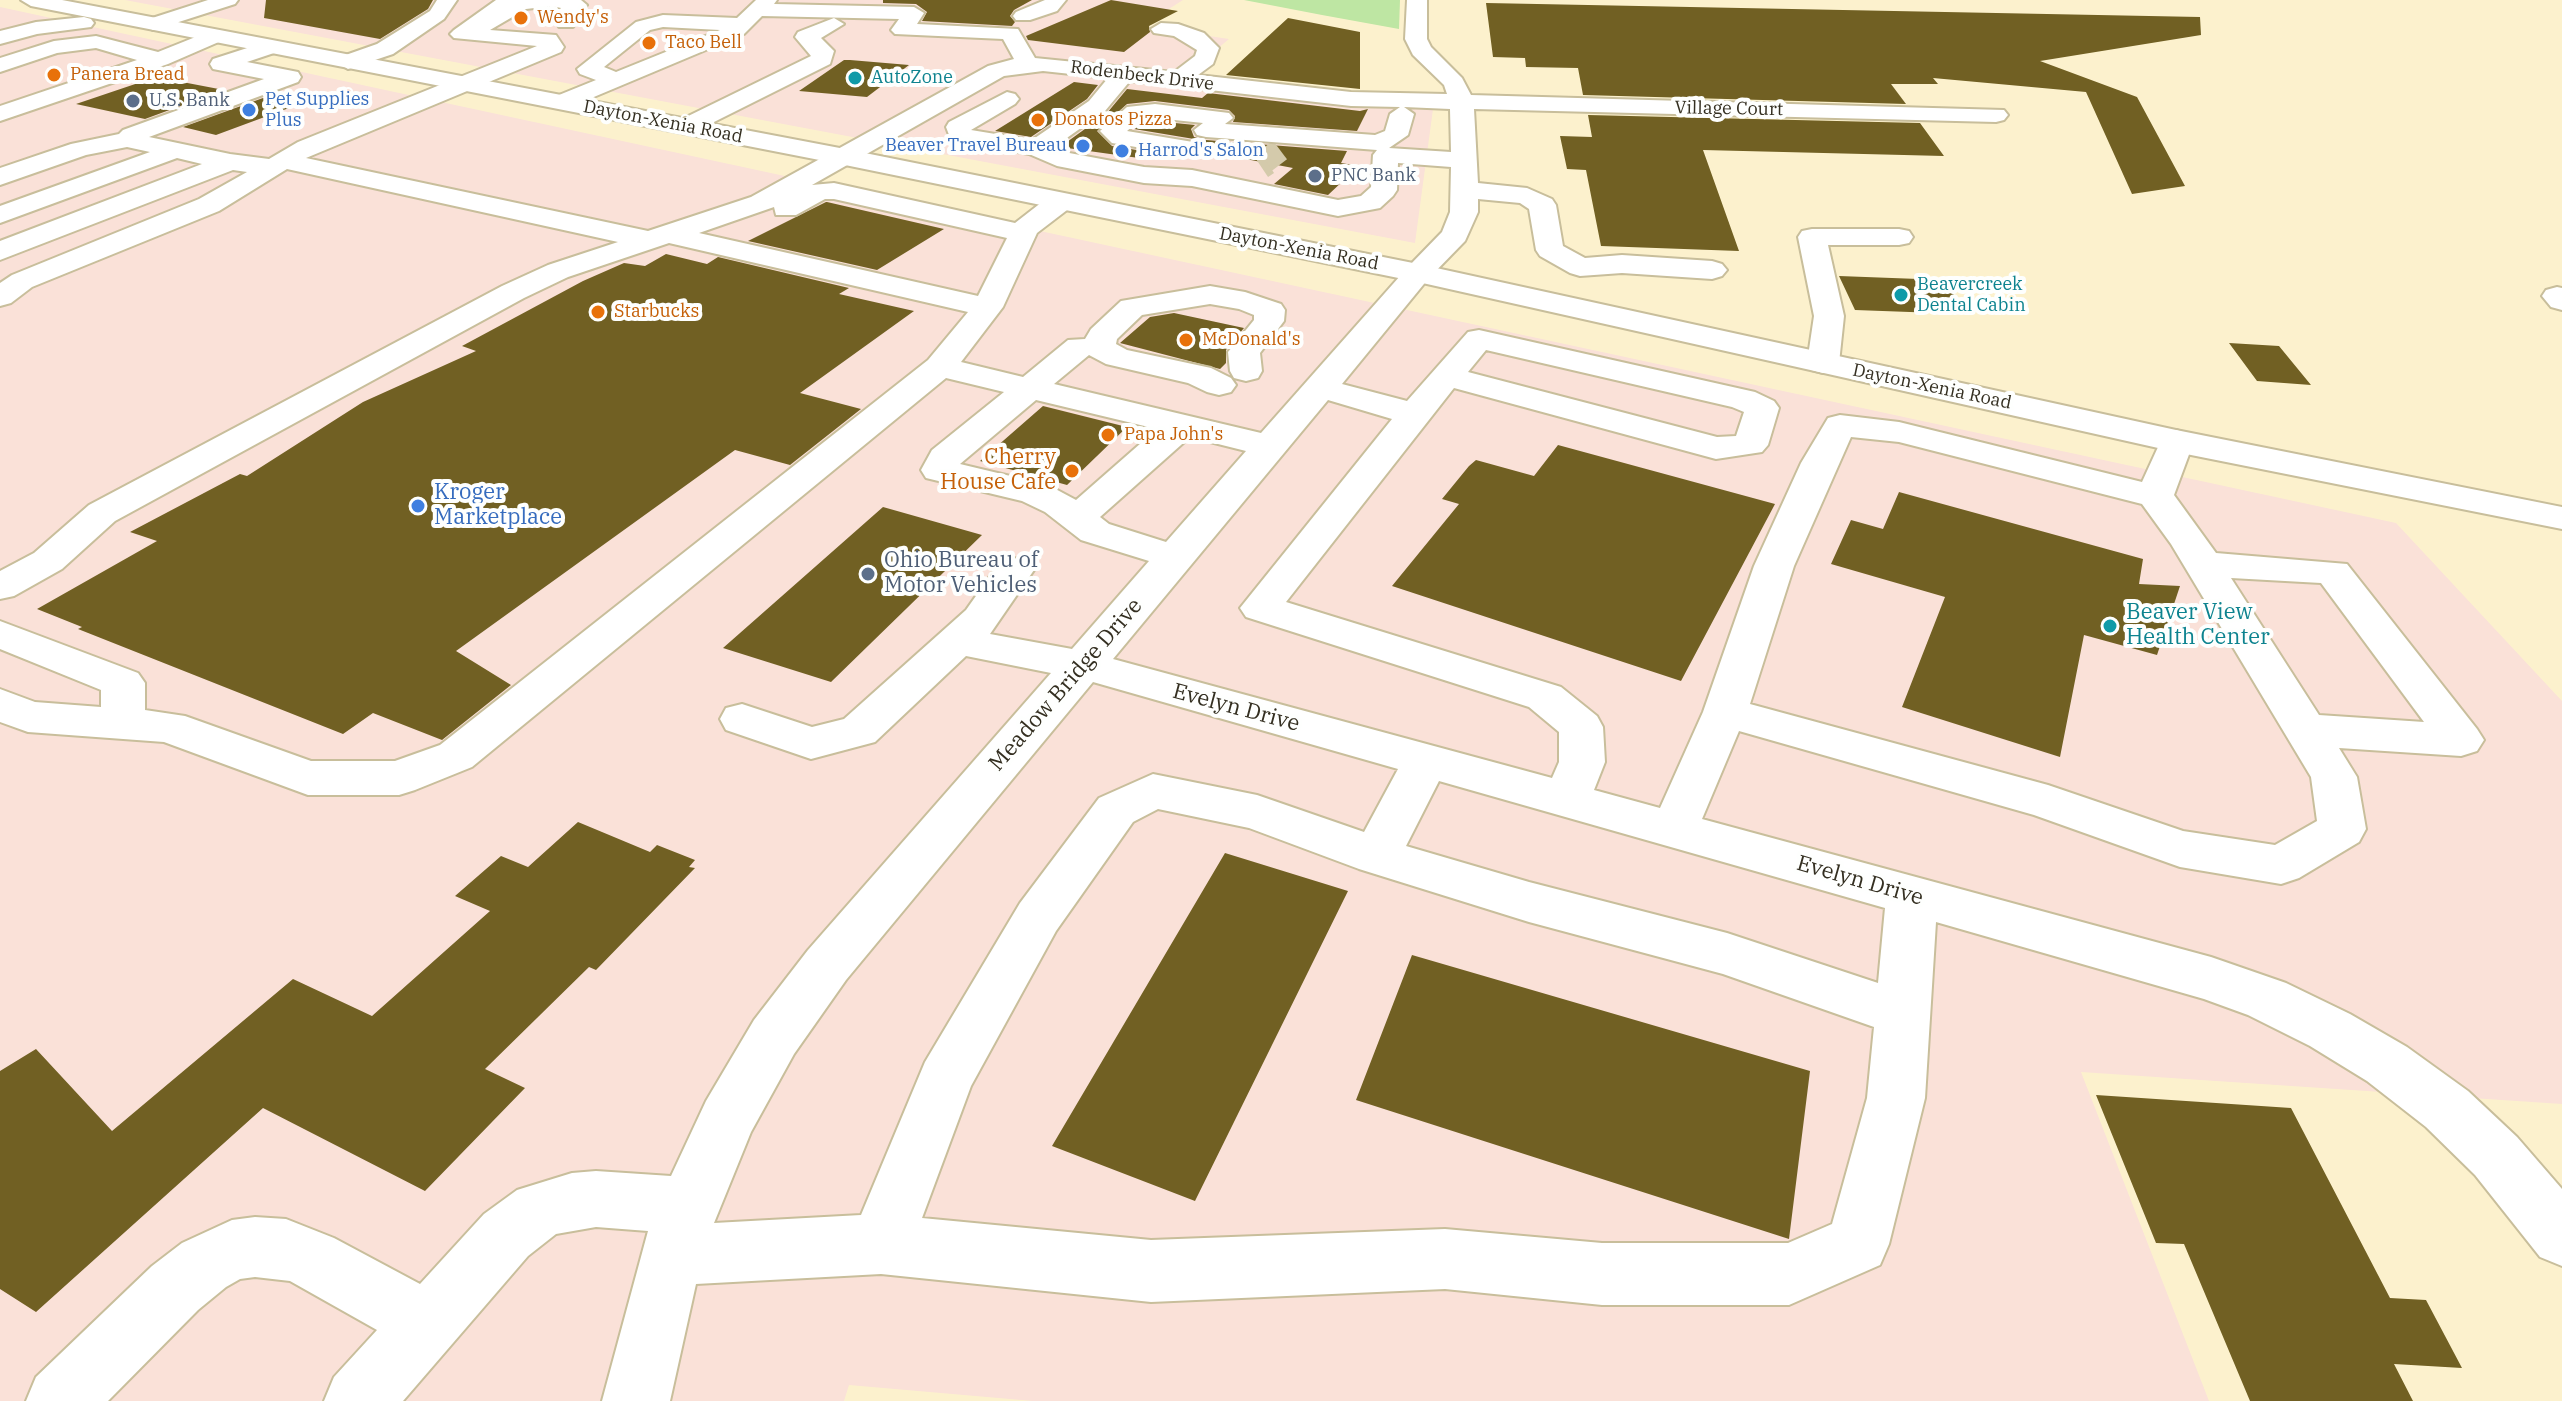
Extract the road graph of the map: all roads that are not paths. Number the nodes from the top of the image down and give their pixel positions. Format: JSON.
{"nodes":[{"id":1,"x":228,"y":0,"type":"edge"},
{"id":2,"x":447,"y":0,"type":"edge"},
{"id":3,"x":509,"y":0,"type":"edge"},
{"id":4,"x":599,"y":0,"type":"edge"},
{"id":5,"x":652,"y":0,"type":"edge"},
{"id":6,"x":1056,"y":0,"type":"edge"},
{"id":7,"x":1417,"y":0,"type":"edge"},
{"id":8,"x":21,"y":7,"type":"edge"},
{"id":9,"x":917,"y":9,"type":"edge"},
{"id":10,"x":756,"y":12,"type":"edge"},
{"id":11,"x":156,"y":16,"type":"edge"},
{"id":12,"x":103,"y":20,"type":"junction"},
{"id":13,"x":566,"y":23,"type":"junction"},
{"id":14,"x":834,"y":24,"type":"dead end"},
{"id":15,"x":1017,"y":24,"type":"junction"},
{"id":16,"x":1161,"y":29,"type":"dead end"},
{"id":17,"x":464,"y":33,"type":"junction"},
{"id":18,"x":213,"y":36,"type":"junction"},
{"id":19,"x":0,"y":38,"type":"edge"},
{"id":20,"x":547,"y":42,"type":"junction"},
{"id":21,"x":269,"y":47,"type":"junction"},
{"id":22,"x":348,"y":62,"type":"junction"},
{"id":23,"x":221,"y":64,"type":"junction"},
{"id":24,"x":1027,"y":64,"type":"junction"},
{"id":25,"x":0,"y":65,"type":"edge"},
{"id":26,"x":165,"y":69,"type":"junction"},
{"id":27,"x":196,"y":72,"type":"dead end"},
{"id":28,"x":1124,"y":74,"type":"junction"},
{"id":29,"x":618,"y":79,"type":"junction"},
{"id":30,"x":1176,"y":81,"type":"junction"},
{"id":31,"x":460,"y":83,"type":"junction"},
{"id":32,"x":1246,"y":89,"type":"junction"},
{"id":33,"x":0,"y":95,"type":"edge"},
{"id":34,"x":1106,"y":95,"type":"junction"},
{"id":35,"x":113,"y":99,"type":"dead end"},
{"id":36,"x":943,"y":101,"type":"junction"},
{"id":37,"x":562,"y":102,"type":"junction"},
{"id":38,"x":1462,"y":102,"type":"junction"},
{"id":39,"x":30,"y":104,"type":"junction"},
{"id":40,"x":990,"y":109,"type":"junction"},
{"id":41,"x":1403,"y":113,"type":"dead end"},
{"id":42,"x":0,"y":114,"type":"edge"},
{"id":43,"x":1996,"y":115,"type":"dead end"},
{"id":44,"x":1214,"y":124,"type":"junction"},
{"id":45,"x":687,"y":126,"type":"junction"},
{"id":46,"x":127,"y":140,"type":"junction"},
{"id":47,"x":1184,"y":147,"type":"junction"},
{"id":48,"x":1036,"y":148,"type":"junction"},
{"id":49,"x":1383,"y":149,"type":"junction"},
{"id":50,"x":178,"y":151,"type":"junction"},
{"id":51,"x":1463,"y":155,"type":"junction"},
{"id":52,"x":845,"y":157,"type":"junction"},
{"id":53,"x":230,"y":162,"type":"junction"},
{"id":54,"x":278,"y":164,"type":"junction"},
{"id":55,"x":1144,"y":175,"type":"junction"},
{"id":56,"x":0,"y":177,"type":"edge"},
{"id":57,"x":1234,"y":187,"type":"junction"},
{"id":58,"x":1464,"y":190,"type":"junction"},
{"id":59,"x":1078,"y":204,"type":"junction"},
{"id":60,"x":0,"y":215,"type":"edge"},
{"id":61,"x":1023,"y":233,"type":"junction"},
{"id":62,"x":658,"y":237,"type":"junction"},
{"id":63,"x":1899,"y":237,"type":"dead end"},
{"id":64,"x":722,"y":246,"type":"junction"},
{"id":65,"x":0,"y":251,"type":"edge"},
{"id":66,"x":1712,"y":270,"type":"dead end"},
{"id":67,"x":1418,"y":273,"type":"junction"},
{"id":68,"x":7,"y":284,"type":"edge"},
{"id":69,"x":988,"y":307,"type":"junction"},
{"id":70,"x":1079,"y":347,"type":"dead end"},
{"id":71,"x":1823,"y":363,"type":"junction"},
{"id":72,"x":940,"y":367,"type":"junction"},
{"id":73,"x":1447,"y":376,"type":"junction"},
{"id":74,"x":1232,"y":378,"type":"joint"},
{"id":75,"x":1320,"y":388,"type":"junction"},
{"id":76,"x":1029,"y":389,"type":"junction"},
{"id":77,"x":1414,"y":414,"type":"junction"},
{"id":78,"x":1183,"y":425,"type":"junction"},
{"id":79,"x":2176,"y":441,"type":"junction"},
{"id":80,"x":1270,"y":446,"type":"junction"},
{"id":81,"x":2155,"y":496,"type":"junction"},
{"id":82,"x":1077,"y":518,"type":"junction"},
{"id":83,"x":2562,"y":518,"type":"edge"},
{"id":84,"x":1176,"y":557,"type":"junction"},
{"id":85,"x":2203,"y":564,"type":"junction"},
{"id":86,"x":1014,"y":570,"type":"dead end"},
{"id":87,"x":0,"y":587,"type":"edge"},
{"id":88,"x":0,"y":634,"type":"edge"},
{"id":89,"x":958,"y":641,"type":"junction"},
{"id":90,"x":1083,"y":665,"type":"junction"},
{"id":91,"x":0,"y":704,"type":"edge"},
{"id":92,"x":1725,"y":712,"type":"junction"},
{"id":93,"x":742,"y":719,"type":"dead end"},
{"id":94,"x":123,"y":724,"type":"junction"},
{"id":95,"x":2305,"y":730,"type":"junction"},
{"id":96,"x":1426,"y":760,"type":"junction"},
{"id":97,"x":1566,"y":799,"type":"junction"},
{"id":98,"x":1674,"y":829,"type":"junction"},
{"id":99,"x":1376,"y":856,"type":"junction"},
{"id":100,"x":1912,"y":896,"type":"junction"},
{"id":101,"x":1903,"y":1014,"type":"junction"},
{"id":102,"x":680,"y":1230,"type":"junction"},
{"id":103,"x":2562,"y":1236,"type":"edge"},
{"id":104,"x":881,"y":1244,"type":"junction"},
{"id":105,"x":429,"y":1324,"type":"junction"},
{"id":106,"x":60,"y":1401,"type":"edge"},
{"id":107,"x":358,"y":1401,"type":"edge"},
{"id":108,"x":636,"y":1401,"type":"edge"}],
"edges":[{"from":1,"to":11,"type":"street"},
{"from":2,"to":22,"type":"street"},
{"from":3,"to":17,"type":"street"},
{"from":4,"to":13,"type":"street"},
{"from":5,"to":20,"type":"street"},
{"from":6,"to":15,"type":"street"},
{"from":7,"to":38,"type":"street"},
{"from":8,"to":12,"type":"street","name":"Dayton-Xenia Road"},
{"from":9,"to":10,"type":"street"},
{"from":9,"to":15,"type":"street"},
{"from":10,"to":29,"type":"street"},
{"from":10,"to":29,"type":"street"},
{"from":11,"to":12,"type":"street","name":"Dayton-Xenia Road"},
{"from":11,"to":18,"type":"street","name":"Dayton-Xenia Road"},
{"from":12,"to":19,"type":"street"},
{"from":13,"to":17,"type":"street"},
{"from":13,"to":20,"type":"street"},
{"from":14,"to":45,"type":"street"},
{"from":15,"to":24,"type":"street"},
{"from":16,"to":30,"type":"street"},
{"from":17,"to":20,"type":"street"},
{"from":18,"to":21,"type":"street","name":"Dayton-Xenia Road"},
{"from":18,"to":26,"type":"street"},
{"from":20,"to":31,"type":"street"},
{"from":21,"to":22,"type":"street","name":"Dayton-Xenia Road"},
{"from":21,"to":23,"type":"street"},
{"from":22,"to":31,"type":"street","name":"Dayton-Xenia Road"},
{"from":23,"to":27,"type":"street"},
{"from":23,"to":46,"type":"street"},
{"from":24,"to":28,"type":"street","name":"Rodenbeck Drive"},
{"from":24,"to":36,"type":"street","name":"Rodenbeck Drive"},
{"from":25,"to":26,"type":"street"},
{"from":26,"to":35,"type":"street"},
{"from":26,"to":39,"type":"street"},
{"from":28,"to":30,"type":"street","name":"Rodenbeck Drive"},
{"from":28,"to":34,"type":"street"},
{"from":29,"to":37,"type":"street"},
{"from":30,"to":32,"type":"street","name":"Rodenbeck Drive"},
{"from":31,"to":37,"type":"street","name":"Dayton-Xenia Road"},
{"from":31,"to":54,"type":"street"},
{"from":32,"to":38,"type":"street","name":"Rodenbeck Drive"},
{"from":32,"to":44,"type":"street"},
{"from":33,"to":39,"type":"street"},
{"from":34,"to":40,"type":"street"},
{"from":34,"to":48,"type":"street"},
{"from":36,"to":40,"type":"street"},
{"from":36,"to":52,"type":"street","name":"Rodenbeck Drive"},
{"from":37,"to":45,"type":"street","name":"Dayton-Xenia Road"},
{"from":38,"to":43,"type":"street","name":"Village Court"},
{"from":38,"to":51,"type":"street","name":"Meadow Bridge Drive"},
{"from":39,"to":42,"type":"street"},
{"from":40,"to":48,"type":"street"},
{"from":41,"to":49,"type":"street"},
{"from":44,"to":47,"type":"street"},
{"from":44,"to":47,"type":"street"},
{"from":44,"to":49,"type":"street"},
{"from":45,"to":52,"type":"street","name":"Dayton-Xenia Road"},
{"from":46,"to":50,"type":"street"},
{"from":46,"to":56,"type":"street"},
{"from":47,"to":55,"type":"street"},
{"from":48,"to":55,"type":"street"},
{"from":49,"to":51,"type":"street"},
{"from":49,"to":57,"type":"street"},
{"from":49,"to":57,"type":"street"},
{"from":50,"to":53,"type":"street"},
{"from":50,"to":60,"type":"street"},
{"from":51,"to":58,"type":"street","name":"Meadow Bridge Drive"},
{"from":52,"to":59,"type":"street","name":"Dayton-Xenia Road"},
{"from":52,"to":62,"type":"street","name":"Rodenbeck Drive"},
{"from":53,"to":54,"type":"street"},
{"from":53,"to":65,"type":"street"},
{"from":54,"to":62,"type":"street"},
{"from":54,"to":68,"type":"street"},
{"from":55,"to":57,"type":"street"},
{"from":55,"to":59,"type":"street"},
{"from":58,"to":66,"type":"street"},
{"from":58,"to":67,"type":"street","name":"Meadow Bridge Drive"},
{"from":59,"to":61,"type":"street"},
{"from":59,"to":67,"type":"street","name":"Dayton-Xenia Road"},
{"from":61,"to":64,"type":"street"},
{"from":61,"to":69,"type":"street"},
{"from":62,"to":64,"type":"street"},
{"from":62,"to":87,"type":"street","name":"Rodenbeck Drive"},
{"from":63,"to":71,"type":"street"},
{"from":64,"to":69,"type":"street"},
{"from":67,"to":71,"type":"street","name":"Dayton-Xenia Road"},
{"from":67,"to":75,"type":"street","name":"Meadow Bridge Drive"},
{"from":69,"to":72,"type":"street"},
{"from":70,"to":76,"type":"street"},
{"from":71,"to":79,"type":"street","name":"Dayton-Xenia Road"},
{"from":72,"to":76,"type":"street"},
{"from":72,"to":94,"type":"street"},
{"from":73,"to":73,"type":"street"},
{"from":73,"to":77,"type":"street"},
{"from":74,"to":74,"type":"street"},
{"from":75,"to":77,"type":"street"},
{"from":75,"to":80,"type":"street","name":"Meadow Bridge Drive"},
{"from":76,"to":78,"type":"street"},
{"from":76,"to":82,"type":"street"},
{"from":77,"to":97,"type":"street"},
{"from":78,"to":80,"type":"street"},
{"from":78,"to":82,"type":"street"},
{"from":79,"to":81,"type":"street"},
{"from":79,"to":83,"type":"street","name":"Dayton-Xenia Road"},
{"from":80,"to":84,"type":"street","name":"Meadow Bridge Drive"},
{"from":81,"to":85,"type":"street"},
{"from":81,"to":92,"type":"street"},
{"from":82,"to":84,"type":"street"},
{"from":84,"to":90,"type":"street","name":"Meadow Bridge Drive"},
{"from":85,"to":95,"type":"street"},
{"from":85,"to":95,"type":"street"},
{"from":86,"to":89,"type":"street"},
{"from":88,"to":94,"type":"street"},
{"from":89,"to":90,"type":"street","name":"Evelyn Drive"},
{"from":89,"to":93,"type":"street"},
{"from":90,"to":96,"type":"street","name":"Evelyn Drive"},
{"from":90,"to":102,"type":"street","name":"Meadow Bridge Drive"},
{"from":91,"to":94,"type":"street"},
{"from":92,"to":95,"type":"street"},
{"from":92,"to":98,"type":"street"},
{"from":96,"to":97,"type":"street","name":"Evelyn Drive"},
{"from":96,"to":99,"type":"street"},
{"from":97,"to":98,"type":"street","name":"Evelyn Drive"},
{"from":98,"to":100,"type":"street","name":"Evelyn Drive"},
{"from":99,"to":101,"type":"street"},
{"from":99,"to":104,"type":"street"},
{"from":100,"to":101,"type":"street"},
{"from":100,"to":103,"type":"street","name":"Evelyn Drive"},
{"from":101,"to":104,"type":"street"},
{"from":102,"to":104,"type":"street"},
{"from":102,"to":105,"type":"street"},
{"from":102,"to":108,"type":"street","name":"Meadow Bridge Drive"},
{"from":105,"to":106,"type":"street"},
{"from":105,"to":107,"type":"street"}]}
